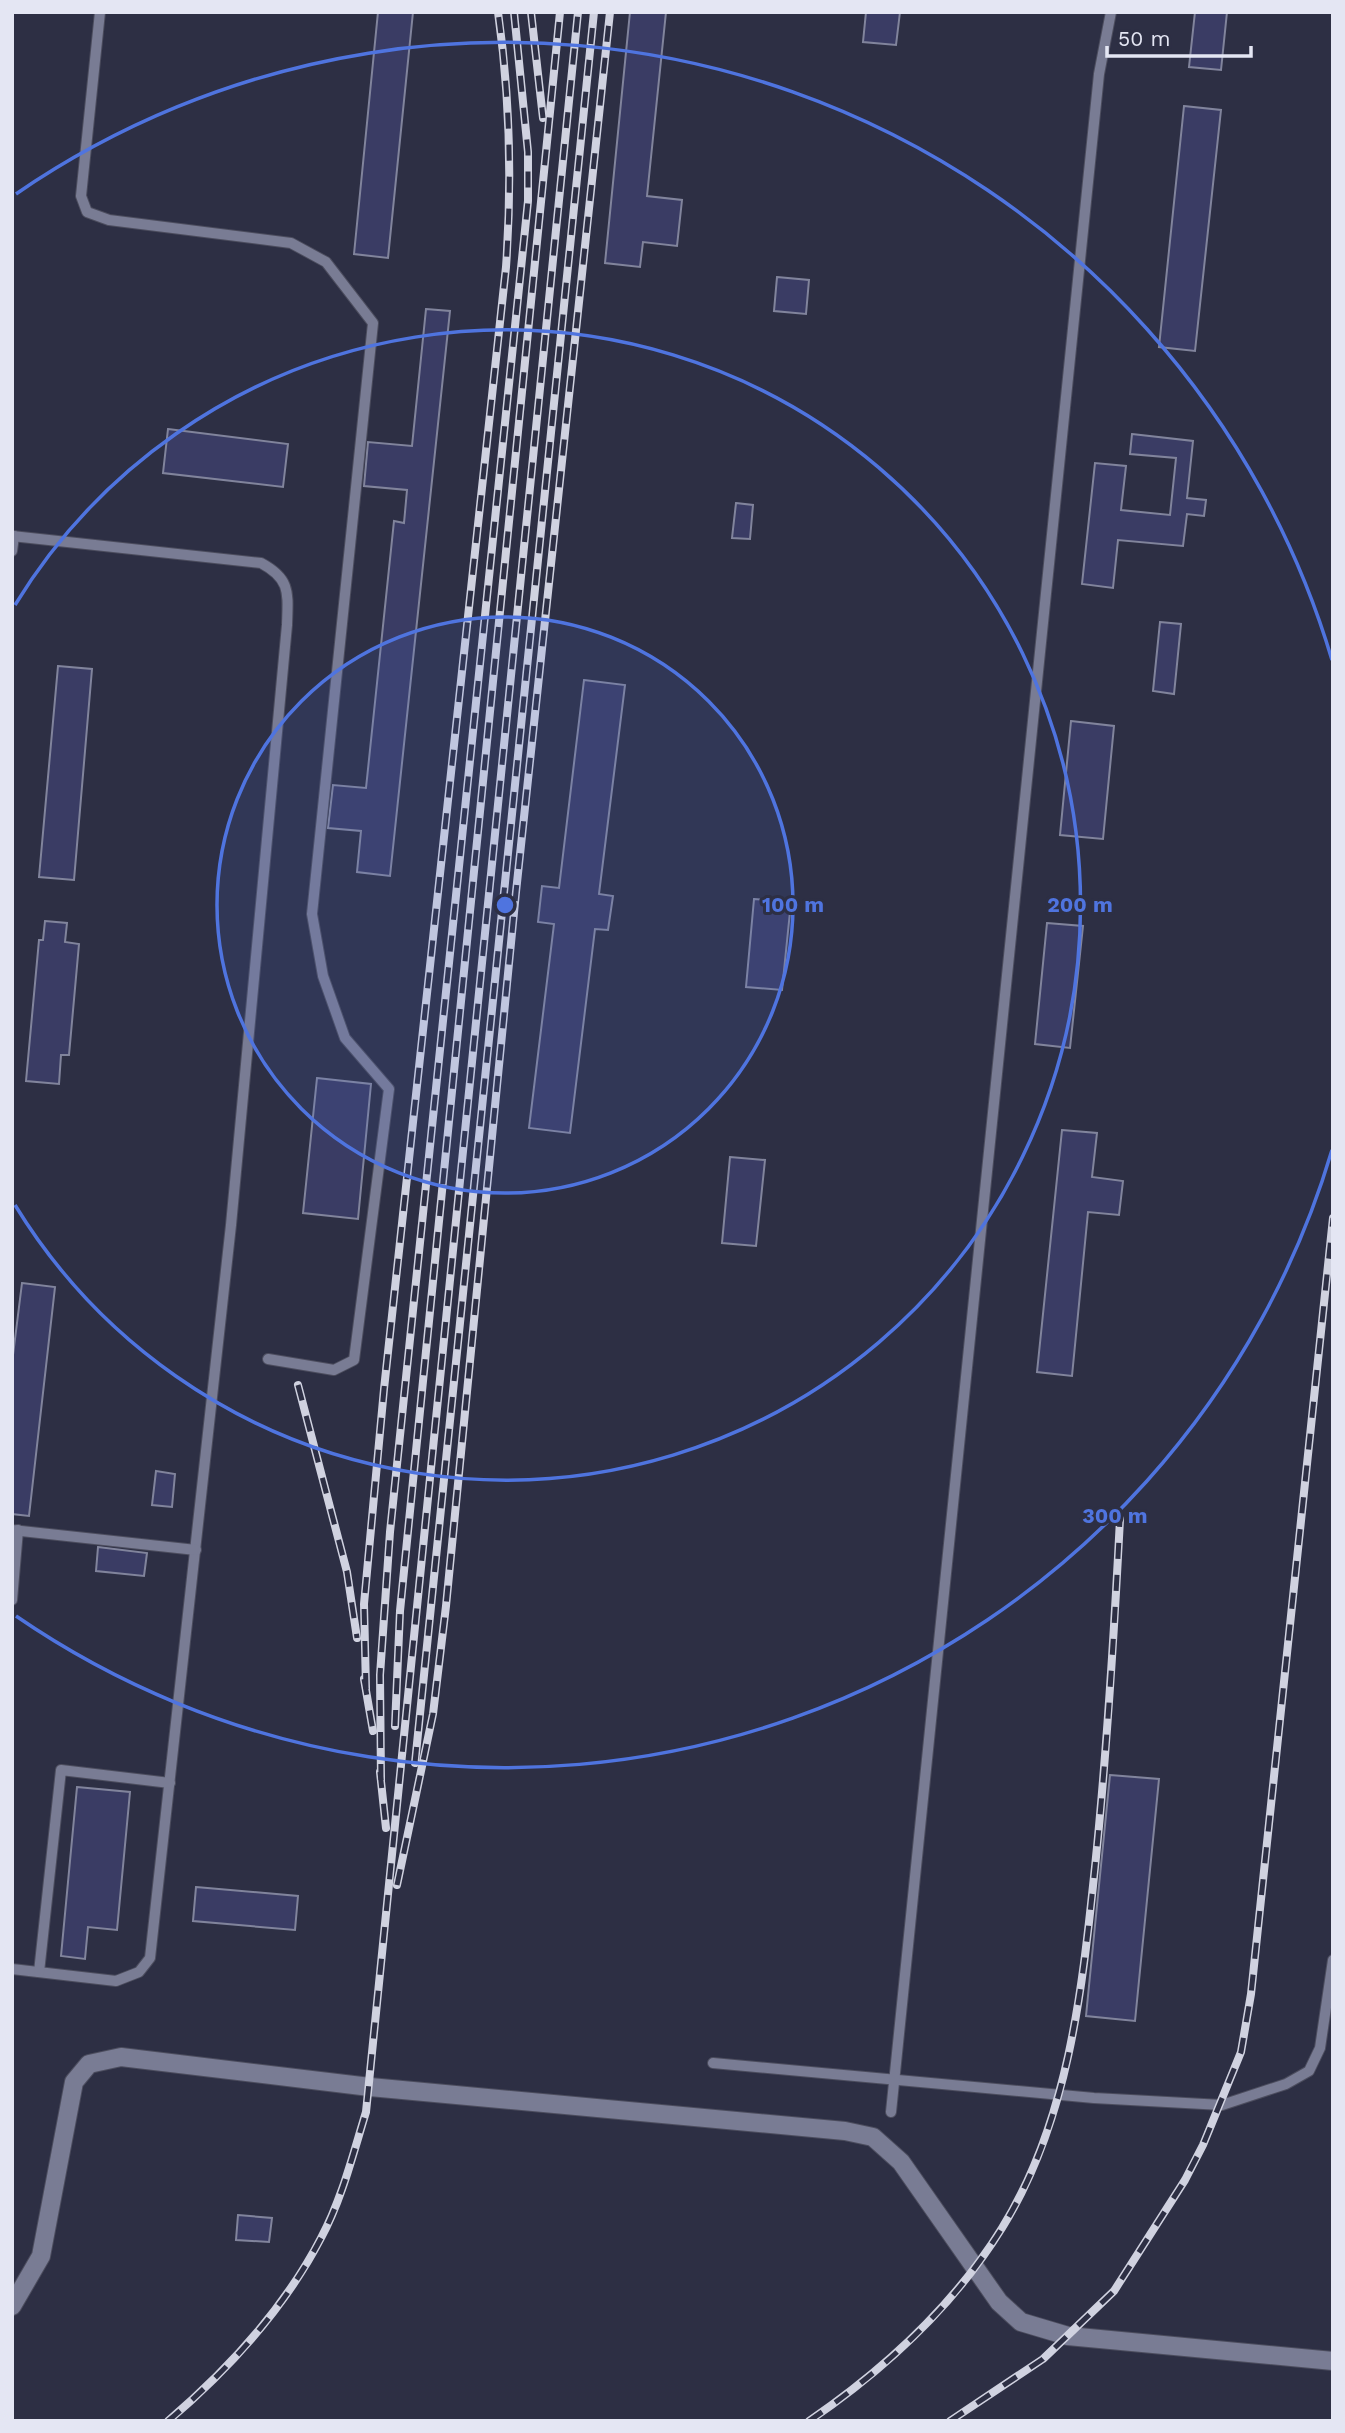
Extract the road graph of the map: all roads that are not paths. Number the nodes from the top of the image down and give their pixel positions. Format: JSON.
{"nodes":[{"id":1,"x":100,"y":12,"type":"edge"},
{"id":2,"x":1111,"y":12,"type":"edge"},
{"id":3,"x":13,"y":536,"type":"edge"},
{"id":4,"x":12,"y":551,"type":"edge"},
{"id":5,"x":268,"y":1359,"type":"dead end"},
{"id":6,"x":15,"y":1530,"type":"edge"},
{"id":7,"x":196,"y":1550,"type":"junction"},
{"id":8,"x":12,"y":1600,"type":"edge"},
{"id":9,"x":170,"y":1783,"type":"junction"},
{"id":10,"x":1333,"y":1960,"type":"edge"},
{"id":11,"x":12,"y":1969,"type":"edge"},
{"id":12,"x":40,"y":1972,"type":"junction"},
{"id":13,"x":713,"y":2063,"type":"dead end"},
{"id":14,"x":893,"y":2081,"type":"junction"},
{"id":15,"x":891,"y":2112,"type":"dead end"},
{"id":16,"x":12,"y":2306,"type":"edge"},
{"id":17,"x":1333,"y":2361,"type":"edge"}],
"edges":[{"from":1,"to":5,"type":"lane"},
{"from":2,"to":14,"type":"lane"},
{"from":3,"to":4,"type":"lane"},
{"from":3,"to":7,"type":"lane"},
{"from":6,"to":7,"type":"lane"},
{"from":6,"to":8,"type":"lane"},
{"from":7,"to":9,"type":"lane"},
{"from":9,"to":12,"type":"lane"},
{"from":9,"to":12,"type":"lane"},
{"from":10,"to":14,"type":"lane"},
{"from":11,"to":12,"type":"lane"},
{"from":13,"to":14,"type":"lane"},
{"from":14,"to":15,"type":"lane"},
{"from":16,"to":17,"type":"street"}]}
